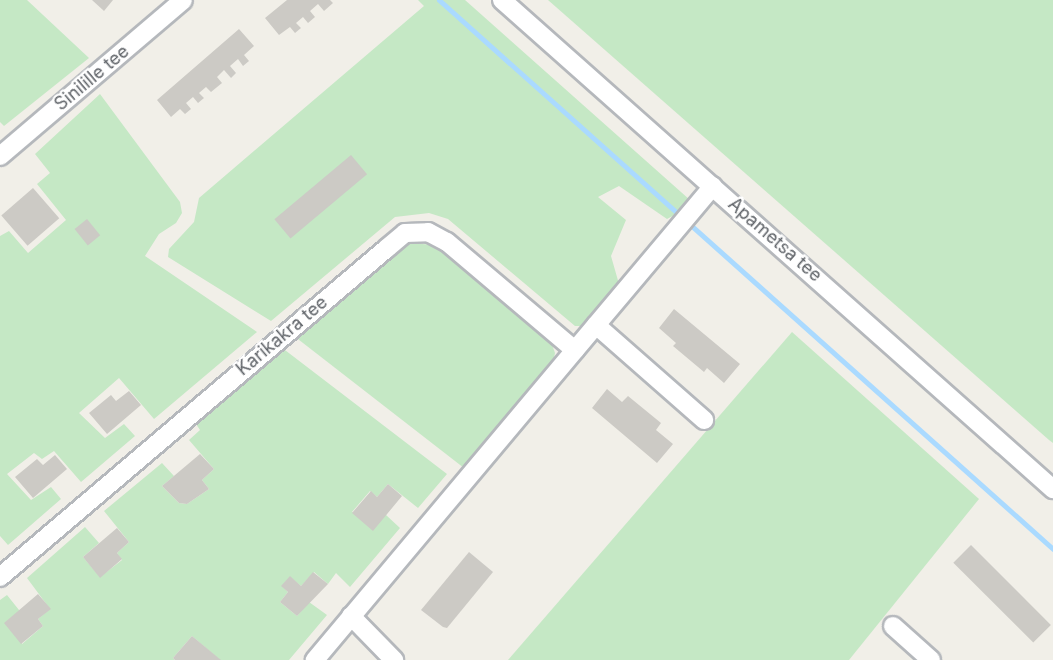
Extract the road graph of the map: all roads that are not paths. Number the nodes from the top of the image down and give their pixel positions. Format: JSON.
{"nodes":[{"id":1,"x":183,"y":0,"type":"edge"},
{"id":2,"x":502,"y":0,"type":"edge"},
{"id":3,"x":0,"y":156,"type":"edge"},
{"id":4,"x":713,"y":186,"type":"junction"},
{"id":5,"x":596,"y":325,"type":"junction"},
{"id":6,"x":575,"y":350,"type":"junction"},
{"id":7,"x":704,"y":420,"type":"dead end"},
{"id":8,"x":1050,"y":486,"type":"edge"},
{"id":9,"x":0,"y":577,"type":"edge"},
{"id":10,"x":351,"y":616,"type":"junction"},
{"id":11,"x":893,"y":626,"type":"dead end"},
{"id":12,"x":315,"y":660,"type":"edge"},
{"id":13,"x":394,"y":660,"type":"edge"},
{"id":14,"x":932,"y":660,"type":"edge"}],
"edges":[{"from":1,"to":3,"type":"street","name":"Sinilille tee"},
{"from":2,"to":4,"type":"street","name":"Apametsa tee"},
{"from":4,"to":5,"type":"street"},
{"from":4,"to":8,"type":"street","name":"Apametsa tee"},
{"from":5,"to":6,"type":"street"},
{"from":5,"to":7,"type":"street"},
{"from":6,"to":9,"type":"street","name":"Karikakra tee"},
{"from":6,"to":10,"type":"street"},
{"from":10,"to":12,"type":"street"},
{"from":10,"to":13,"type":"street"},
{"from":11,"to":14,"type":"street"}]}
